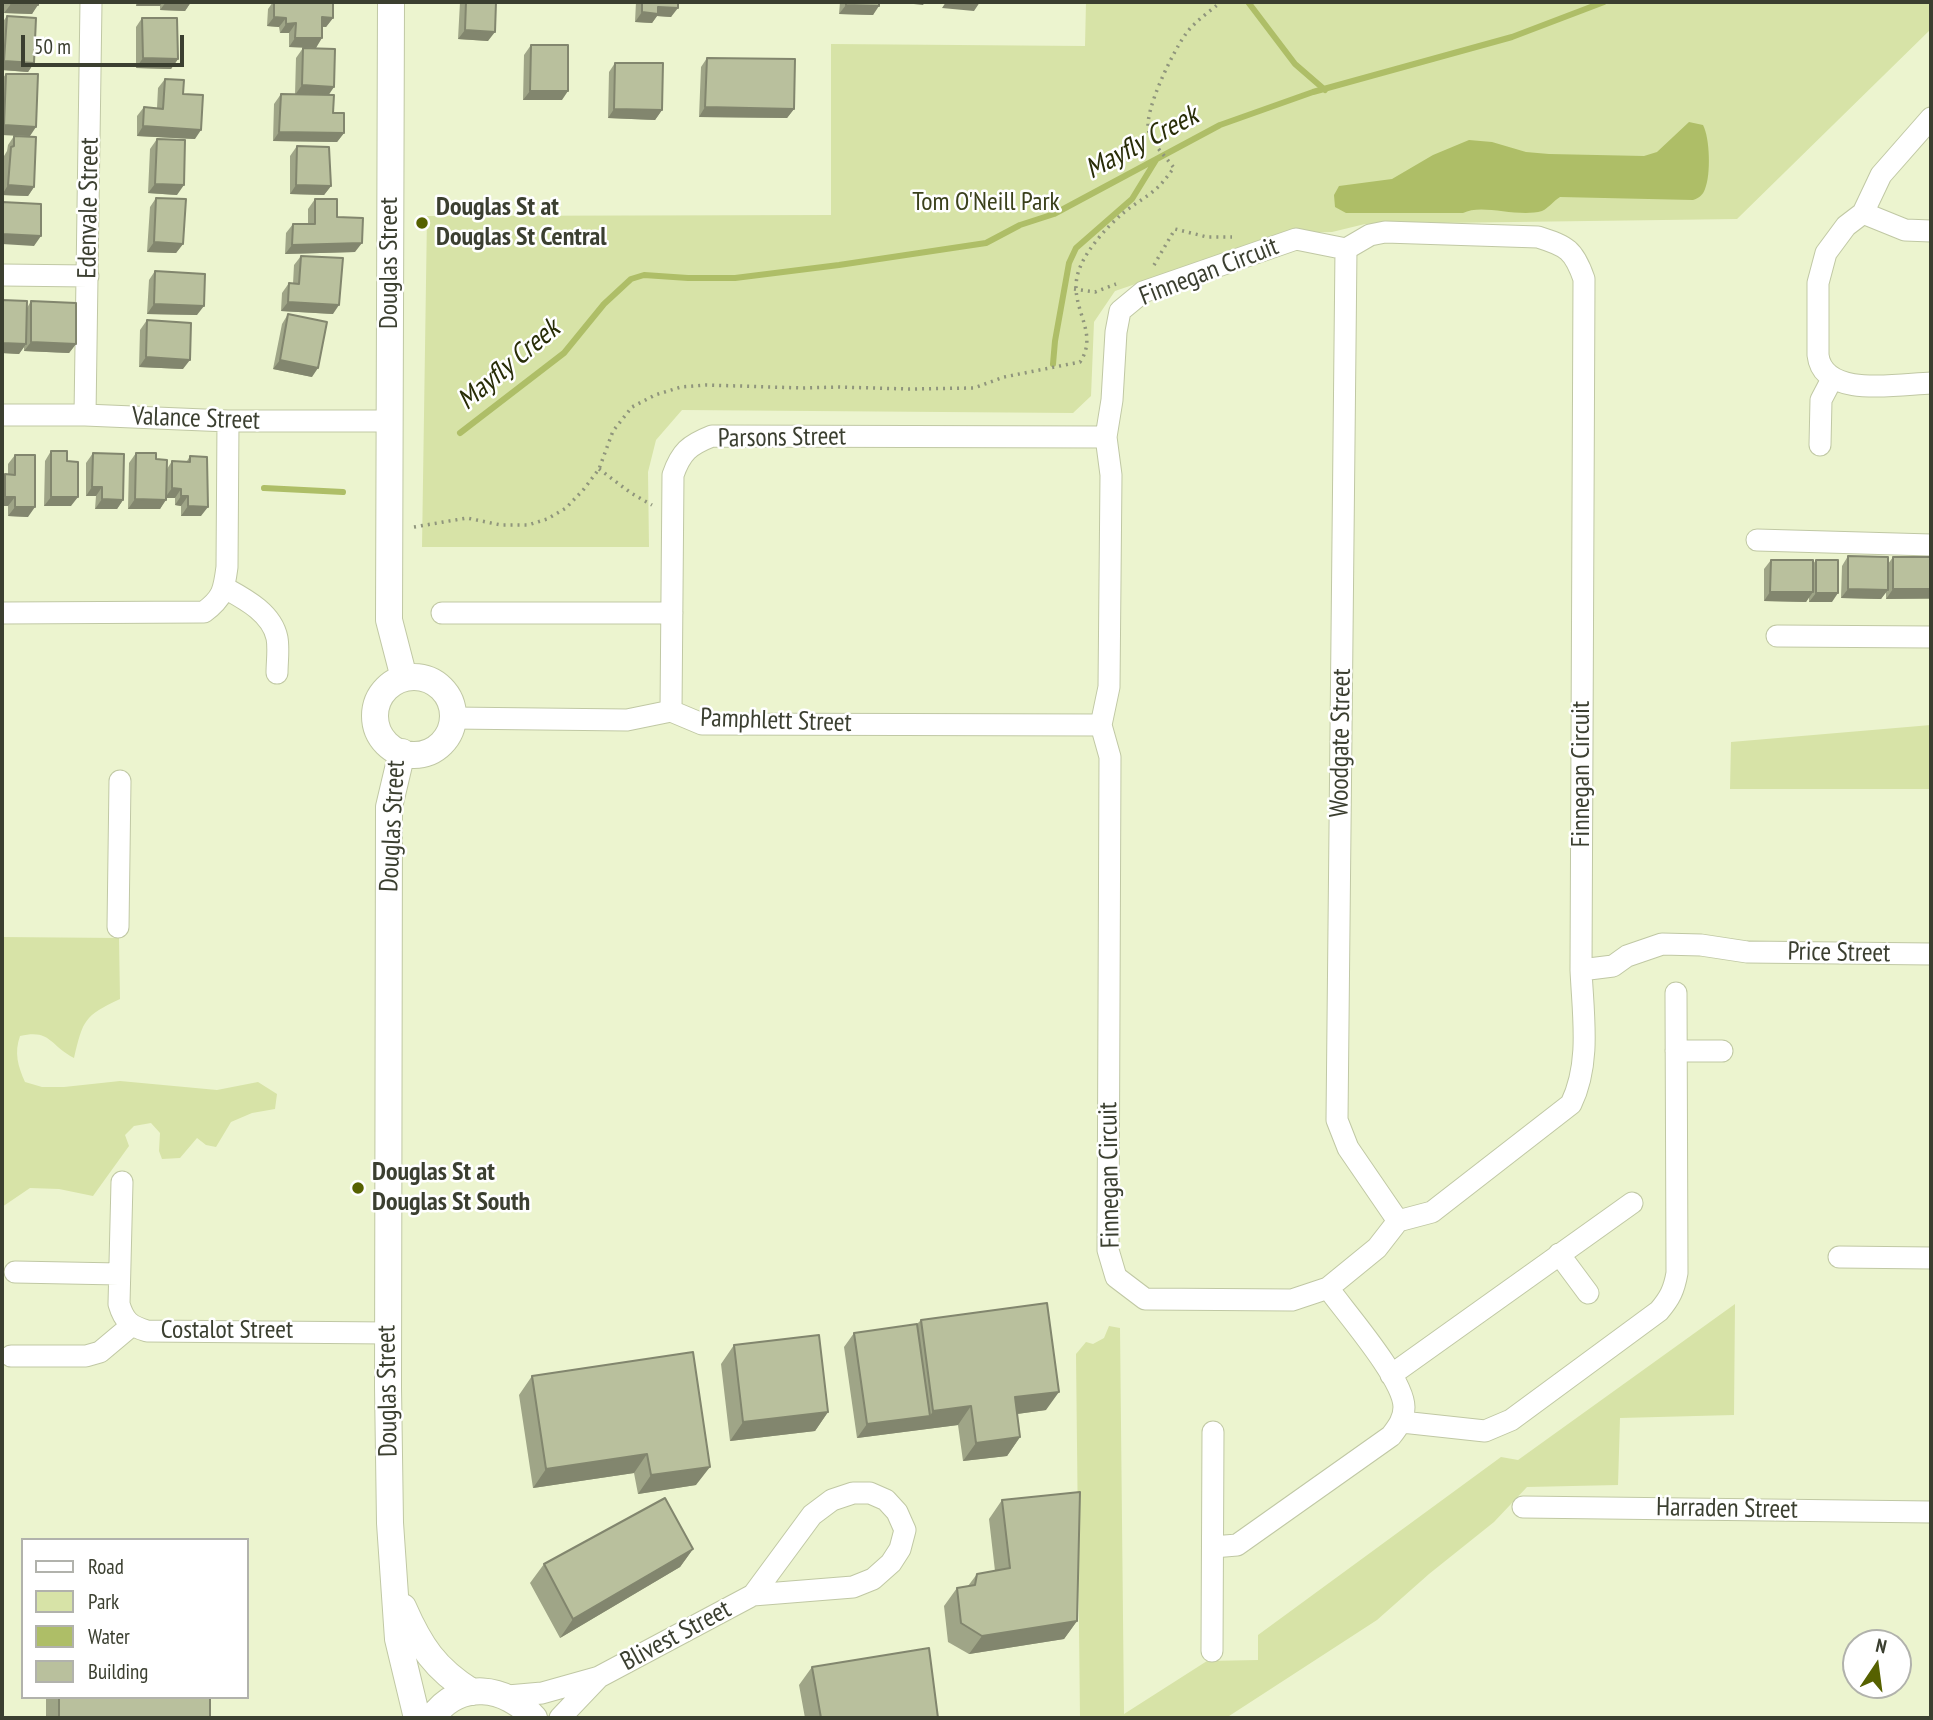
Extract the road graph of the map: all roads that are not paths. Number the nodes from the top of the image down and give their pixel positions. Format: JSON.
{"nodes":[{"id":1,"x":91,"y":2,"type":"edge"},
{"id":2,"x":391,"y":2,"type":"edge"},
{"id":3,"x":1931,"y":118,"type":"edge"},
{"id":4,"x":1863,"y":213,"type":"junction"},
{"id":5,"x":1931,"y":231,"type":"edge"},
{"id":6,"x":1346,"y":249,"type":"junction"},
{"id":7,"x":2,"y":275,"type":"edge"},
{"id":8,"x":88,"y":276,"type":"junction"},
{"id":9,"x":1832,"y":379,"type":"junction"},
{"id":10,"x":1931,"y":383,"type":"edge"},
{"id":11,"x":2,"y":415,"type":"edge"},
{"id":12,"x":85,"y":415,"type":"junction"},
{"id":13,"x":228,"y":421,"type":"junction"},
{"id":14,"x":389,"y":421,"type":"junction"},
{"id":15,"x":1106,"y":437,"type":"junction"},
{"id":16,"x":1820,"y":445,"type":"dead end"},
{"id":17,"x":1757,"y":540,"type":"dead end"},
{"id":18,"x":1931,"y":545,"type":"edge"},
{"id":19,"x":225,"y":588,"type":"junction"},
{"id":20,"x":2,"y":613,"type":"edge"},
{"id":21,"x":442,"y":613,"type":"dead end"},
{"id":22,"x":672,"y":613,"type":"junction"},
{"id":23,"x":1777,"y":636,"type":"dead end"},
{"id":24,"x":1931,"y":637,"type":"edge"},
{"id":25,"x":277,"y":673,"type":"dead end"},
{"id":26,"x":404,"y":678,"type":"junction"},
{"id":27,"x":671,"y":712,"type":"junction"},
{"id":28,"x":453,"y":718,"type":"junction"},
{"id":29,"x":1101,"y":725,"type":"junction"},
{"id":30,"x":402,"y":752,"type":"junction"},
{"id":31,"x":120,"y":781,"type":"dead end"},
{"id":32,"x":118,"y":927,"type":"dead end"},
{"id":33,"x":1931,"y":954,"type":"edge"},
{"id":34,"x":1581,"y":970,"type":"junction"},
{"id":35,"x":1676,"y":993,"type":"dead end"},
{"id":36,"x":1676,"y":1051,"type":"junction"},
{"id":37,"x":1722,"y":1051,"type":"dead end"},
{"id":38,"x":122,"y":1182,"type":"dead end"},
{"id":39,"x":1632,"y":1203,"type":"dead end"},
{"id":40,"x":1398,"y":1221,"type":"junction"},
{"id":41,"x":1559,"y":1254,"type":"junction"},
{"id":42,"x":1839,"y":1257,"type":"dead end"},
{"id":43,"x":1931,"y":1258,"type":"edge"},
{"id":44,"x":15,"y":1272,"type":"dead end"},
{"id":45,"x":119,"y":1274,"type":"junction"},
{"id":46,"x":1328,"y":1288,"type":"junction"},
{"id":47,"x":1588,"y":1293,"type":"dead end"},
{"id":48,"x":131,"y":1326,"type":"junction"},
{"id":49,"x":388,"y":1333,"type":"junction"},
{"id":50,"x":11,"y":1356,"type":"dead end"},
{"id":51,"x":1391,"y":1375,"type":"junction"},
{"id":52,"x":1402,"y":1422,"type":"junction"},
{"id":53,"x":1213,"y":1432,"type":"dead end"},
{"id":54,"x":1524,"y":1507,"type":"dead end"},
{"id":55,"x":1931,"y":1511,"type":"edge"},
{"id":56,"x":1213,"y":1547,"type":"junction"},
{"id":57,"x":395,"y":1590,"type":"junction"},
{"id":58,"x":753,"y":1595,"type":"junction"},
{"id":59,"x":1212,"y":1651,"type":"dead end"},
{"id":60,"x":599,"y":1677,"type":"junction"},
{"id":61,"x":472,"y":1692,"type":"junction"},
{"id":62,"x":508,"y":1696,"type":"junction"},
{"id":63,"x":417,"y":1718,"type":"edge"},
{"id":64,"x":432,"y":1718,"type":"edge"},
{"id":65,"x":534,"y":1718,"type":"edge"},
{"id":66,"x":560,"y":1718,"type":"edge"}],
"edges":[{"from":1,"to":8,"type":"street","name":"Edenvale Street"},
{"from":2,"to":14,"type":"main road","name":"Douglas Street"},
{"from":3,"to":4,"type":"street"},
{"from":4,"to":5,"type":"street"},
{"from":4,"to":9,"type":"street"},
{"from":6,"to":15,"type":"street","name":"Finnegan Circuit"},
{"from":6,"to":34,"type":"street","name":"Finnegan Circuit"},
{"from":6,"to":40,"type":"street","name":"Woodgate Street"},
{"from":7,"to":8,"type":"street"},
{"from":8,"to":12,"type":"street","name":"Edenvale Street"},
{"from":9,"to":10,"type":"street"},
{"from":9,"to":16,"type":"street"},
{"from":11,"to":12,"type":"street","name":"Valance Street"},
{"from":12,"to":13,"type":"street","name":"Valance Street"},
{"from":13,"to":14,"type":"street","name":"Valance Street"},
{"from":13,"to":19,"type":"street"},
{"from":14,"to":26,"type":"main road","name":"Douglas Street"},
{"from":15,"to":22,"type":"street","name":"Parsons Street"},
{"from":15,"to":29,"type":"street","name":"Finnegan Circuit"},
{"from":17,"to":18,"type":"street"},
{"from":19,"to":20,"type":"street"},
{"from":19,"to":25,"type":"street"},
{"from":21,"to":22,"type":"street"},
{"from":22,"to":27,"type":"street","name":"Parsons Street"},
{"from":23,"to":24,"type":"street"},
{"from":26,"to":28,"type":"main road"},
{"from":26,"to":30,"type":"main road","name":"Douglas Street"},
{"from":27,"to":28,"type":"street","name":"Pamphlett Street"},
{"from":27,"to":29,"type":"street","name":"Pamphlett Street"},
{"from":28,"to":30,"type":"main road"},
{"from":29,"to":46,"type":"street","name":"Finnegan Circuit"},
{"from":30,"to":49,"type":"main road","name":"Douglas Street"},
{"from":31,"to":32,"type":"street"},
{"from":33,"to":34,"type":"street","name":"Price Street"},
{"from":34,"to":40,"type":"street","name":"Finnegan Circuit"},
{"from":35,"to":36,"type":"street"},
{"from":36,"to":37,"type":"street"},
{"from":36,"to":52,"type":"street"},
{"from":38,"to":45,"type":"street","name":"Costalot Street"},
{"from":39,"to":41,"type":"street"},
{"from":40,"to":46,"type":"street","name":"Finnegan Circuit"},
{"from":41,"to":47,"type":"street"},
{"from":41,"to":51,"type":"street"},
{"from":42,"to":43,"type":"street"},
{"from":44,"to":45,"type":"street"},
{"from":45,"to":48,"type":"street","name":"Costalot Street"},
{"from":46,"to":51,"type":"street"},
{"from":48,"to":49,"type":"street","name":"Costalot Street"},
{"from":48,"to":50,"type":"street"},
{"from":49,"to":57,"type":"main road","name":"Douglas Street"},
{"from":51,"to":52,"type":"street"},
{"from":52,"to":56,"type":"street"},
{"from":53,"to":56,"type":"street"},
{"from":54,"to":55,"type":"street","name":"Harraden Street"},
{"from":56,"to":59,"type":"street"},
{"from":57,"to":61,"type":"main road","name":"Douglas Street"},
{"from":57,"to":63,"type":"main road","name":"Douglas Street"},
{"from":58,"to":58,"type":"street","name":"Blivest Street"},
{"from":58,"to":60,"type":"street","name":"Blivest Street"},
{"from":60,"to":62,"type":"street","name":"Blivest Street"},
{"from":60,"to":66,"type":"street","name":"Blivest Street"},
{"from":61,"to":62,"type":"main road"},
{"from":61,"to":64,"type":"main road"},
{"from":62,"to":65,"type":"main road"}]}
